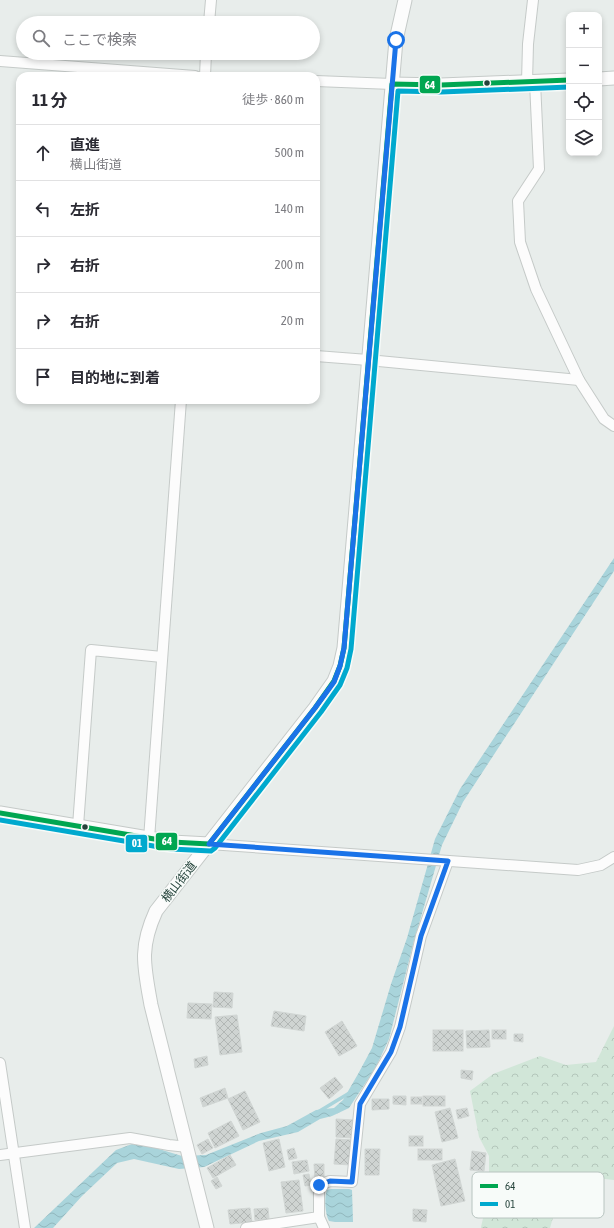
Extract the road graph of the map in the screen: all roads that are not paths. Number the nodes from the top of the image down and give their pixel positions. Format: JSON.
{"nodes":[{"id":1,"x":211,"y":0,"type":"edge"},
{"id":2,"x":405,"y":0,"type":"edge"},
{"id":3,"x":533,"y":0,"type":"edge"},
{"id":4,"x":210,"y":16,"type":"edge"},
{"id":5,"x":206,"y":60,"type":"edge"},
{"id":6,"x":0,"y":61,"type":"edge"},
{"id":7,"x":142,"y":72,"type":"edge"},
{"id":8,"x":205,"y":72,"type":"edge"},
{"id":9,"x":614,"y":78,"type":"edge"},
{"id":10,"x":602,"y":79,"type":"edge"},
{"id":11,"x":566,"y":80,"type":"edge"},
{"id":12,"x":320,"y":81,"type":"edge"},
{"id":13,"x":531,"y":82,"type":"junction"},
{"id":14,"x":392,"y":84,"type":"junction"},
{"id":15,"x":320,"y":356,"type":"edge"},
{"id":16,"x":368,"y":360,"type":"junction"},
{"id":17,"x":579,"y":380,"type":"junction"},
{"id":18,"x":181,"y":404,"type":"edge"},
{"id":19,"x":614,"y":426,"type":"edge"},
{"id":20,"x":162,"y":657,"type":"junction"},
{"id":21,"x":0,"y":813,"type":"edge"},
{"id":22,"x":78,"y":826,"type":"junction"},
{"id":23,"x":149,"y":839,"type":"junction"},
{"id":24,"x":209,"y":844,"type":"junction"},
{"id":25,"x":614,"y":857,"type":"edge"},
{"id":26,"x":448,"y":861,"type":"junction"},
{"id":27,"x":0,"y":1063,"type":"edge"},
{"id":28,"x":188,"y":1147,"type":"junction"},
{"id":29,"x":14,"y":1153,"type":"junction"},
{"id":30,"x":0,"y":1155,"type":"edge"},
{"id":31,"x":319,"y":1217,"type":"junction"},
{"id":32,"x":25,"y":1228,"type":"edge"},
{"id":33,"x":207,"y":1228,"type":"edge"},
{"id":34,"x":246,"y":1228,"type":"edge"},
{"id":35,"x":324,"y":1228,"type":"edge"}],
"edges":[{"from":1,"to":4,"type":"street"},
{"from":2,"to":14,"type":"street","name":"横山街道"},
{"from":3,"to":13,"type":"street"},
{"from":5,"to":8,"type":"street"},
{"from":6,"to":7,"type":"street"},
{"from":9,"to":10,"type":"street"},
{"from":11,"to":13,"type":"street"},
{"from":12,"to":14,"type":"street"},
{"from":13,"to":14,"type":"street"},
{"from":13,"to":17,"type":"street"},
{"from":14,"to":16,"type":"street","name":"横山街道"},
{"from":15,"to":16,"type":"street"},
{"from":16,"to":17,"type":"street"},
{"from":16,"to":24,"type":"street","name":"横山街道"},
{"from":17,"to":19,"type":"street"},
{"from":18,"to":20,"type":"street"},
{"from":20,"to":22,"type":"street"},
{"from":20,"to":23,"type":"street"},
{"from":21,"to":22,"type":"street"},
{"from":22,"to":23,"type":"street"},
{"from":23,"to":24,"type":"street"},
{"from":24,"to":26,"type":"street"},
{"from":24,"to":28,"type":"street","name":"横山街道"},
{"from":25,"to":26,"type":"street"},
{"from":26,"to":31,"type":"street"},
{"from":27,"to":29,"type":"street"},
{"from":28,"to":29,"type":"street"},
{"from":28,"to":33,"type":"street","name":"横山街道"},
{"from":29,"to":30,"type":"street"},
{"from":29,"to":32,"type":"street"},
{"from":31,"to":34,"type":"street"},
{"from":31,"to":35,"type":"street"}]}
